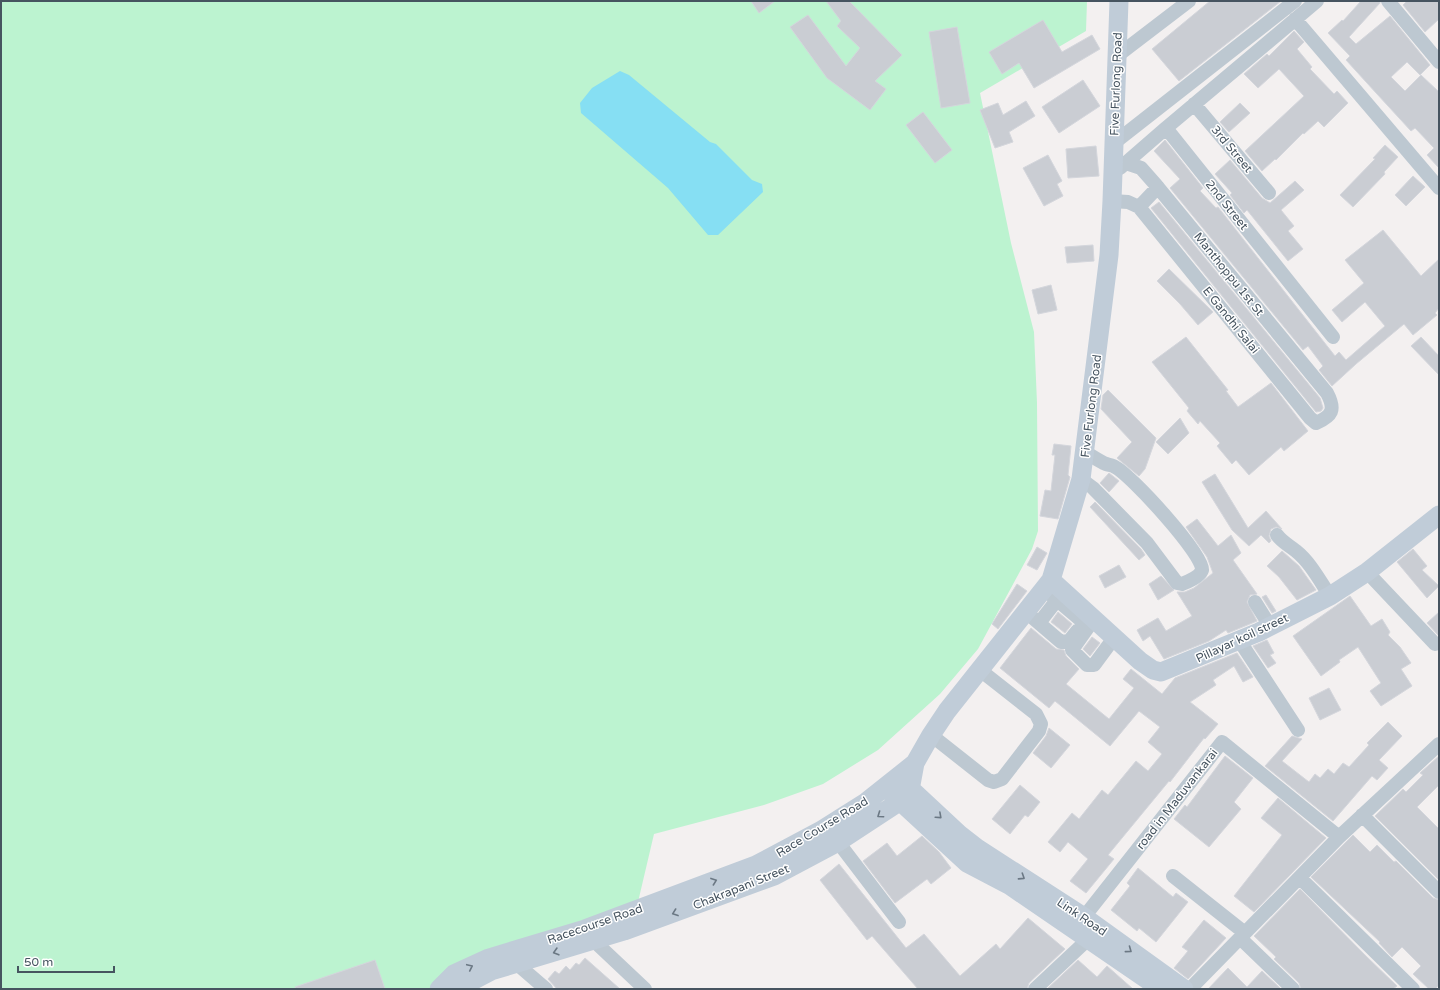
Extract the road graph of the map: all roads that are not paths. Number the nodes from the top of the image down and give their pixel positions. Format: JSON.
{"nodes":[{"id":1,"x":1119,"y":1,"type":"edge"},
{"id":2,"x":1189,"y":1,"type":"edge"},
{"id":3,"x":1295,"y":1,"type":"edge"},
{"id":4,"x":1317,"y":1,"type":"edge"},
{"id":5,"x":1388,"y":1,"type":"edge"},
{"id":6,"x":1295,"y":19,"type":"junction"},
{"id":7,"x":1117,"y":56,"type":"junction"},
{"id":8,"x":1439,"y":62,"type":"edge"},
{"id":9,"x":1194,"y":104,"type":"junction"},
{"id":10,"x":1166,"y":128,"type":"junction"},
{"id":11,"x":1114,"y":143,"type":"junction"},
{"id":12,"x":1119,"y":169,"type":"junction"},
{"id":13,"x":1158,"y":187,"type":"junction"},
{"id":14,"x":1439,"y":188,"type":"edge"},
{"id":15,"x":1269,"y":193,"type":"dead end"},
{"id":16,"x":1112,"y":201,"type":"junction"},
{"id":17,"x":1139,"y":207,"type":"junction"},
{"id":18,"x":1333,"y":337,"type":"dead end"},
{"id":19,"x":1327,"y":393,"type":"joint"},
{"id":20,"x":1085,"y":452,"type":"junction"},
{"id":21,"x":1081,"y":479,"type":"junction"},
{"id":22,"x":1439,"y":515,"type":"edge"},
{"id":23,"x":1277,"y":535,"type":"dead end"},
{"id":24,"x":1367,"y":572,"type":"junction"},
{"id":25,"x":1051,"y":590,"type":"junction"},
{"id":26,"x":1330,"y":596,"type":"junction"},
{"id":27,"x":1255,"y":602,"type":"dead end"},
{"id":28,"x":1032,"y":617,"type":"junction"},
{"id":29,"x":1089,"y":619,"type":"junction"},
{"id":30,"x":1270,"y":626,"type":"junction"},
{"id":31,"x":1114,"y":638,"type":"junction"},
{"id":32,"x":1239,"y":640,"type":"junction"},
{"id":33,"x":1435,"y":644,"type":"dead end"},
{"id":34,"x":980,"y":670,"type":"junction"},
{"id":35,"x":1298,"y":730,"type":"dead end"},
{"id":36,"x":931,"y":734,"type":"junction"},
{"id":37,"x":1439,"y":744,"type":"edge"},
{"id":38,"x":916,"y":763,"type":"junction"},
{"id":39,"x":891,"y":781,"type":"junction"},
{"id":40,"x":904,"y":796,"type":"junction"},
{"id":41,"x":1362,"y":815,"type":"junction"},
{"id":42,"x":1339,"y":837,"type":"junction"},
{"id":43,"x":838,"y":842,"type":"junction"},
{"id":44,"x":972,"y":856,"type":"junction"},
{"id":45,"x":756,"y":865,"type":"joint"},
{"id":46,"x":1173,"y":876,"type":"dead end"},
{"id":47,"x":1300,"y":878,"type":"junction"},
{"id":48,"x":1439,"y":892,"type":"edge"},
{"id":49,"x":1084,"y":917,"type":"junction"},
{"id":50,"x":899,"y":922,"type":"dead end"},
{"id":51,"x":590,"y":935,"type":"junction"},
{"id":52,"x":1242,"y":936,"type":"junction"},
{"id":53,"x":1083,"y":944,"type":"junction"},
{"id":54,"x":517,"y":964,"type":"junction"},
{"id":55,"x":439,"y":989,"type":"edge"},
{"id":56,"x":457,"y":989,"type":"edge"},
{"id":57,"x":546,"y":989,"type":"edge"},
{"id":58,"x":645,"y":989,"type":"edge"},
{"id":59,"x":1035,"y":989,"type":"edge"},
{"id":60,"x":1149,"y":989,"type":"edge"},
{"id":61,"x":1162,"y":989,"type":"edge"},
{"id":62,"x":1184,"y":989,"type":"edge"},
{"id":63,"x":1190,"y":989,"type":"edge"},
{"id":64,"x":1293,"y":989,"type":"edge"},
{"id":65,"x":1413,"y":989,"type":"edge"}],
"edges":[{"from":1,"to":7,"type":"main road","name":"Five Furlong Road"},
{"from":2,"to":7,"type":"street"},
{"from":3,"to":11,"type":"street"},
{"from":4,"to":6,"type":"street"},
{"from":5,"to":8,"type":"street"},
{"from":6,"to":9,"type":"street"},
{"from":6,"to":14,"type":"street"},
{"from":7,"to":11,"type":"main road","name":"Five Furlong Road"},
{"from":9,"to":10,"type":"street"},
{"from":9,"to":15,"type":"street","name":"3rd Street"},
{"from":10,"to":12,"type":"street"},
{"from":10,"to":18,"type":"street","name":"2nd Street"},
{"from":11,"to":12,"type":"main road","name":"Five Furlong Road"},
{"from":12,"to":13,"type":"street","name":"Manthoppu 1st St"},
{"from":12,"to":16,"type":"main road","name":"Five Furlong Road"},
{"from":13,"to":17,"type":"street"},
{"from":13,"to":19,"type":"street","name":"Manthoppu 1st St"},
{"from":16,"to":17,"type":"street"},
{"from":16,"to":20,"type":"main road","name":"Five Furlong Road"},
{"from":17,"to":19,"type":"street","name":"E Gandhi Salai"},
{"from":20,"to":21,"type":"main road","name":"Five Furlong Road"},
{"from":20,"to":21,"type":"street"},
{"from":21,"to":25,"type":"main road","name":"Five Furlong Road"},
{"from":22,"to":24,"type":"main road","name":"Pillayar koil street"},
{"from":23,"to":26,"type":"street"},
{"from":24,"to":26,"type":"main road","name":"Pillayar koil street"},
{"from":24,"to":33,"type":"street"},
{"from":25,"to":28,"type":"main road","name":"Five Furlong Road"},
{"from":25,"to":29,"type":"main road","name":"Pillayar koil street"},
{"from":26,"to":30,"type":"main road","name":"Pillayar koil street"},
{"from":27,"to":30,"type":"street"},
{"from":28,"to":29,"type":"street"},
{"from":28,"to":34,"type":"main road","name":"Five Furlong Road"},
{"from":29,"to":31,"type":"main road","name":"Pillayar koil street"},
{"from":29,"to":31,"type":"street"},
{"from":30,"to":32,"type":"main road","name":"Pillayar koil street"},
{"from":31,"to":32,"type":"main road","name":"Pillayar koil street"},
{"from":32,"to":35,"type":"street"},
{"from":34,"to":36,"type":"main road","name":"Five Furlong Road"},
{"from":34,"to":36,"type":"street"},
{"from":36,"to":38,"type":"main road","name":"Five Furlong Road"},
{"from":37,"to":41,"type":"street"},
{"from":38,"to":39,"type":"main road","name":"Five Furlong Road"},
{"from":38,"to":40,"type":"main road","name":"Five Furlong Road"},
{"from":39,"to":40,"type":"main road"},
{"from":39,"to":45,"type":"main road","name":"Race Course Road"},
{"from":40,"to":43,"type":"main road","name":"Chakrapani Street","one_way":true},
{"from":40,"to":44,"type":"main road"},
{"from":41,"to":42,"type":"street"},
{"from":41,"to":48,"type":"street"},
{"from":42,"to":47,"type":"street"},
{"from":42,"to":49,"type":"street","name":"road in Maduvankarai"},
{"from":43,"to":50,"type":"street"},
{"from":43,"to":51,"type":"main road","name":"Chakrapani Street","one_way":true},
{"from":44,"to":49,"type":"main road","name":"Link Road","one_way":true},
{"from":44,"to":53,"type":"main road","name":"Link Road"},
{"from":44,"to":61,"type":"main road"},
{"from":51,"to":45,"type":"main road","name":"Racecourse Road","one_way":true},
{"from":46,"to":52,"type":"street"},
{"from":47,"to":52,"type":"street"},
{"from":47,"to":65,"type":"street"},
{"from":49,"to":62,"type":"main road","name":"Link Road","one_way":true},
{"from":51,"to":54,"type":"main road","name":"Racecourse Road","one_way":true},
{"from":55,"to":51,"type":"main road","name":"Racecourse Road","one_way":true},
{"from":51,"to":58,"type":"street"},
{"from":52,"to":63,"type":"street"},
{"from":52,"to":64,"type":"street"},
{"from":53,"to":59,"type":"street"},
{"from":53,"to":60,"type":"main road","name":"Link Road"},
{"from":54,"to":56,"type":"main road","name":"Racecourse Road"},
{"from":54,"to":57,"type":"street"}]}
